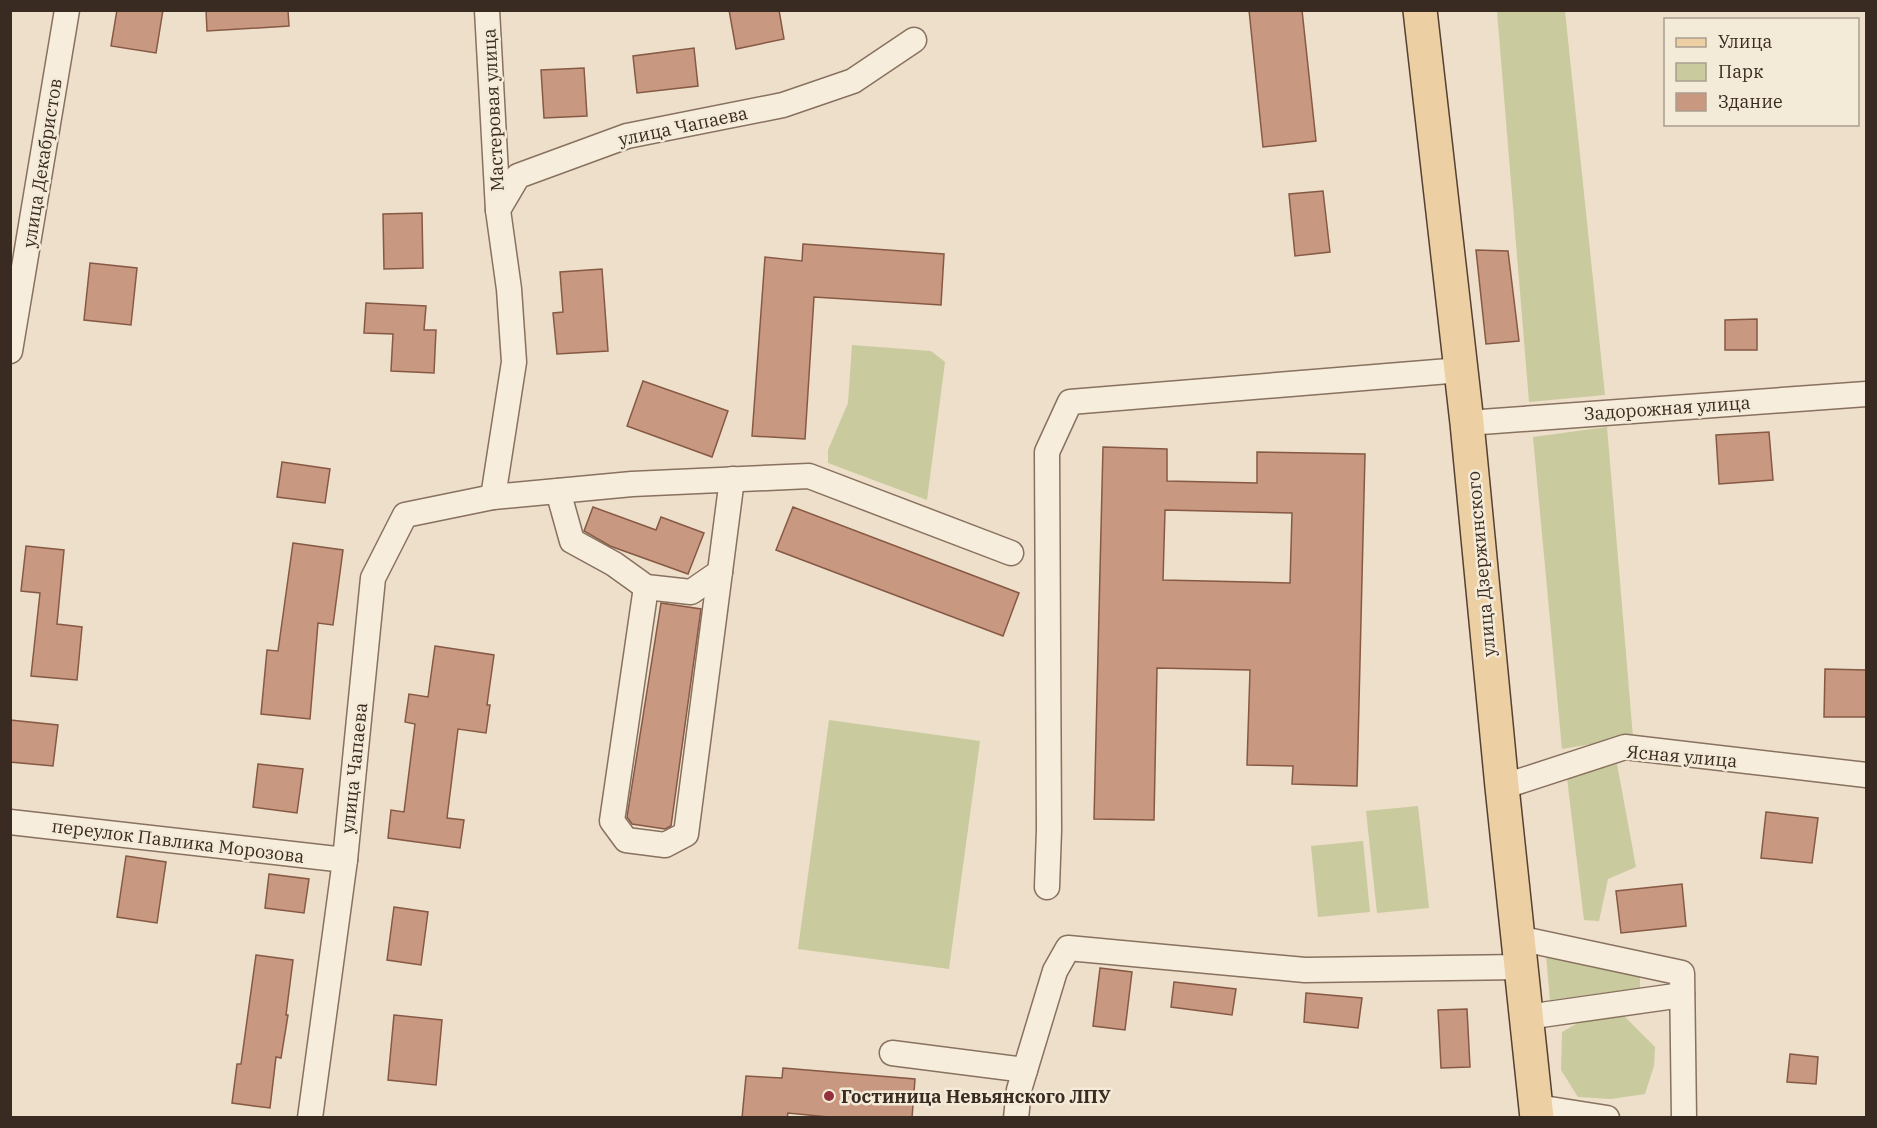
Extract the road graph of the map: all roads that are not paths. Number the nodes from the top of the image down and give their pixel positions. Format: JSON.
{"nodes":[{"id":1,"x":67,"y":10,"type":"edge"},
{"id":2,"x":487,"y":10,"type":"edge"},
{"id":3,"x":1420,"y":10,"type":"edge"},
{"id":4,"x":914,"y":40,"type":"dead end"},
{"id":5,"x":498,"y":210,"type":"junction"},
{"id":6,"x":10,"y":351,"type":"edge"},
{"id":7,"x":1461,"y":370,"type":"junction"},
{"id":8,"x":1866,"y":394,"type":"edge"},
{"id":9,"x":1467,"y":423,"type":"junction"},
{"id":10,"x":732,"y":479,"type":"junction"},
{"id":11,"x":558,"y":491,"type":"junction"},
{"id":12,"x":493,"y":497,"type":"junction"},
{"id":13,"x":1011,"y":553,"type":"dead end"},
{"id":14,"x":720,"y":572,"type":"junction"},
{"id":15,"x":646,"y":587,"type":"junction"},
{"id":16,"x":1866,"y":775,"type":"edge"},
{"id":17,"x":1502,"y":787,"type":"junction"},
{"id":18,"x":10,"y":822,"type":"edge"},
{"id":19,"x":345,"y":860,"type":"junction"},
{"id":20,"x":1047,"y":887,"type":"dead end"},
{"id":21,"x":1520,"y":953,"type":"junction"},
{"id":22,"x":1682,"y":995,"type":"junction"},
{"id":23,"x":1527,"y":1017,"type":"junction"},
{"id":24,"x":892,"y":1053,"type":"dead end"},
{"id":25,"x":1025,"y":1070,"type":"junction"},
{"id":26,"x":1537,"y":1112,"type":"edge"},
{"id":27,"x":310,"y":1118,"type":"edge"},
{"id":28,"x":1016,"y":1118,"type":"edge"},
{"id":29,"x":1607,"y":1118,"type":"edge"},
{"id":30,"x":1684,"y":1118,"type":"edge"}],
"edges":[{"from":1,"to":6,"type":"street","name":"улица Декабристов"},
{"from":2,"to":5,"type":"street","name":"Мастеровая улица"},
{"from":3,"to":7,"type":"main road","name":"улица Дзержинского"},
{"from":4,"to":5,"type":"street","name":"улица Чапаева"},
{"from":5,"to":12,"type":"street"},
{"from":7,"to":9,"type":"main road","name":"улица Дзержинского"},
{"from":7,"to":20,"type":"street"},
{"from":8,"to":9,"type":"street","name":"Задорожная улица"},
{"from":9,"to":17,"type":"main road","name":"улица Дзержинского"},
{"from":10,"to":11,"type":"street","name":"улица Чапаева"},
{"from":10,"to":13,"type":"street","name":"улица Чапаева"},
{"from":10,"to":14,"type":"street"},
{"from":11,"to":12,"type":"street","name":"улица Чапаева"},
{"from":11,"to":15,"type":"street"},
{"from":12,"to":19,"type":"street","name":"улица Чапаева"},
{"from":14,"to":15,"type":"street"},
{"from":14,"to":15,"type":"street"},
{"from":16,"to":17,"type":"street","name":"Ясная улица"},
{"from":17,"to":21,"type":"main road","name":"улица Дзержинского"},
{"from":18,"to":19,"type":"street","name":"переулок Павлика Морозова"},
{"from":19,"to":27,"type":"street","name":"улица Чапаева"},
{"from":21,"to":22,"type":"street"},
{"from":21,"to":23,"type":"main road","name":"улица Дзержинского"},
{"from":21,"to":25,"type":"street"},
{"from":22,"to":23,"type":"street"},
{"from":22,"to":30,"type":"street"},
{"from":23,"to":26,"type":"main road","name":"улица Дзержинского"},
{"from":24,"to":25,"type":"street"},
{"from":25,"to":28,"type":"street"},
{"from":26,"to":29,"type":"street"}]}
